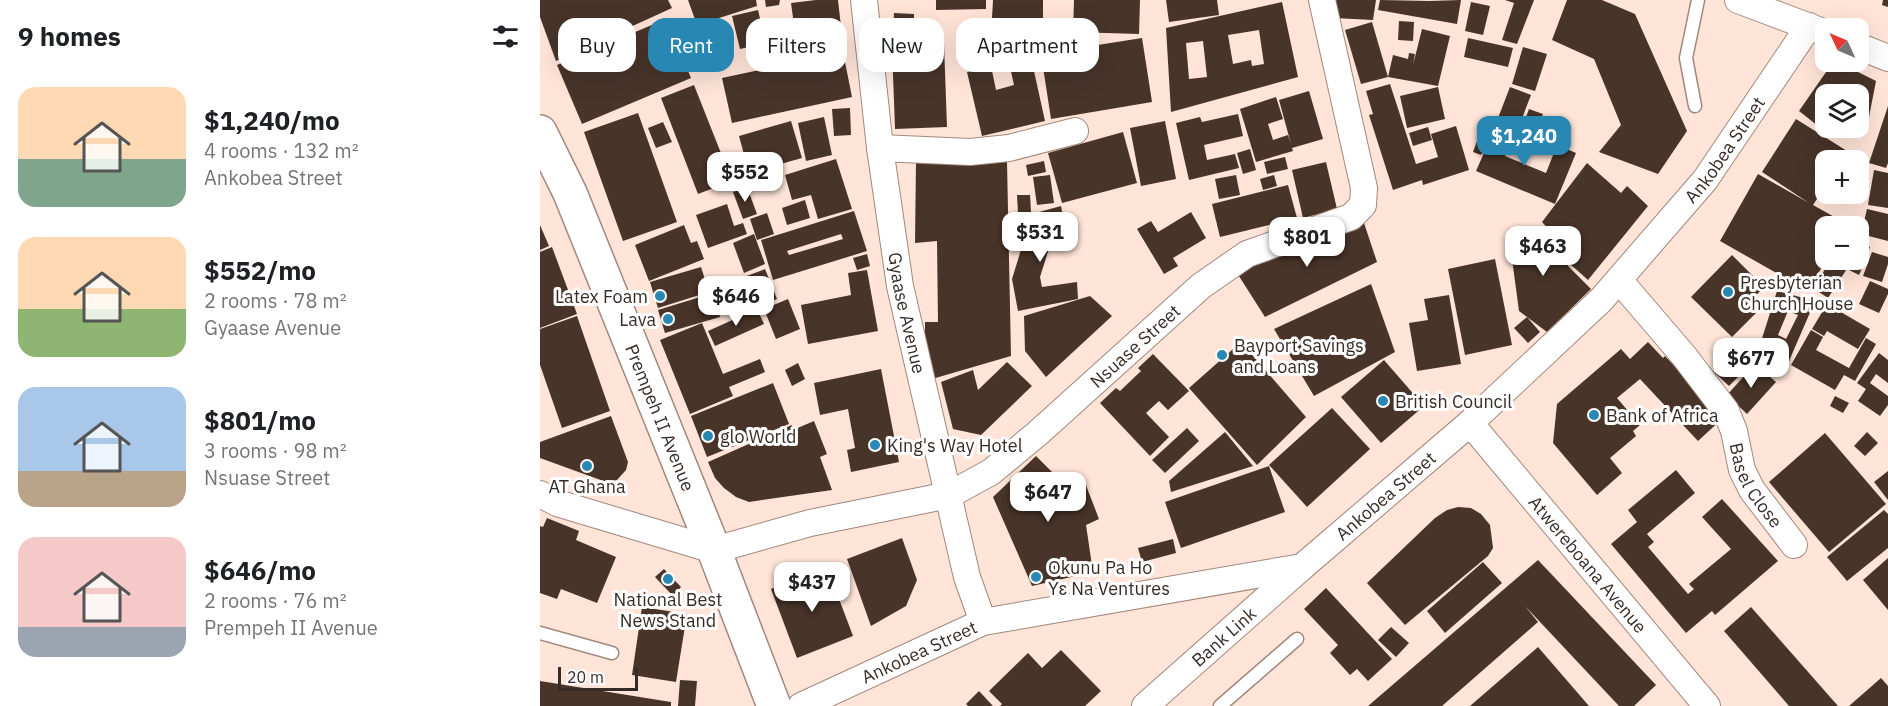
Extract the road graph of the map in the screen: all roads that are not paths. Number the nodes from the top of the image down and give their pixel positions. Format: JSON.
{"nodes":[{"id":1,"x":864,"y":0,"type":"edge"},
{"id":2,"x":1322,"y":0,"type":"edge"},
{"id":3,"x":1698,"y":0,"type":"edge"},
{"id":4,"x":1738,"y":0,"type":"edge"},
{"id":5,"x":1815,"y":28,"type":"edge"},
{"id":6,"x":1815,"y":32,"type":"edge"},
{"id":7,"x":1869,"y":50,"type":"edge"},
{"id":8,"x":1888,"y":58,"type":"edge"},
{"id":9,"x":1695,"y":106,"type":"dead end"},
{"id":10,"x":1075,"y":131,"type":"dead end"},
{"id":11,"x":540,"y":132,"type":"edge"},
{"id":12,"x":880,"y":148,"type":"junction"},
{"id":13,"x":1619,"y":280,"type":"junction"},
{"id":14,"x":1470,"y":423,"type":"junction"},
{"id":15,"x":540,"y":494,"type":"edge"},
{"id":16,"x":949,"y":495,"type":"junction"},
{"id":17,"x":1794,"y":545,"type":"dead end"},
{"id":18,"x":714,"y":550,"type":"junction"},
{"id":19,"x":1302,"y":567,"type":"junction"},
{"id":20,"x":983,"y":622,"type":"junction"},
{"id":21,"x":540,"y":633,"type":"edge"},
{"id":22,"x":1297,"y":639,"type":"dead end"},
{"id":23,"x":612,"y":652,"type":"dead end"},
{"id":24,"x":1156,"y":703,"type":"edge"},
{"id":25,"x":774,"y":706,"type":"edge"},
{"id":26,"x":801,"y":706,"type":"edge"},
{"id":27,"x":1220,"y":706,"type":"edge"},
{"id":28,"x":1707,"y":706,"type":"edge"}],
"edges":[{"from":1,"to":12,"type":"street","name":"Gyaase Avenue"},
{"from":2,"to":16,"type":"street","name":"Nsuase Street"},
{"from":3,"to":9,"type":"lane"},
{"from":4,"to":5,"type":"street"},
{"from":6,"to":13,"type":"street","name":"Ankobea Street"},
{"from":7,"to":8,"type":"street"},
{"from":10,"to":12,"type":"street"},
{"from":11,"to":18,"type":"street","name":"Prempeh II Avenue"},
{"from":12,"to":16,"type":"street","name":"Gyaase Avenue"},
{"from":13,"to":14,"type":"street","name":"Ankobea Street"},
{"from":13,"to":17,"type":"street","name":"Basel Close"},
{"from":14,"to":19,"type":"street","name":"Ankobea Street"},
{"from":14,"to":28,"type":"street","name":"Atwereboana Avenue"},
{"from":15,"to":18,"type":"street"},
{"from":16,"to":18,"type":"street","name":"Nsuase Street"},
{"from":16,"to":20,"type":"street","name":"Gyaase Avenue"},
{"from":18,"to":25,"type":"street","name":"Prempeh II Avenue"},
{"from":19,"to":20,"type":"street","name":"Ankobea Street"},
{"from":19,"to":24,"type":"street","name":"Bank Link"},
{"from":20,"to":26,"type":"street","name":"Ankobea Street"},
{"from":21,"to":23,"type":"lane"},
{"from":22,"to":27,"type":"lane"}]}
